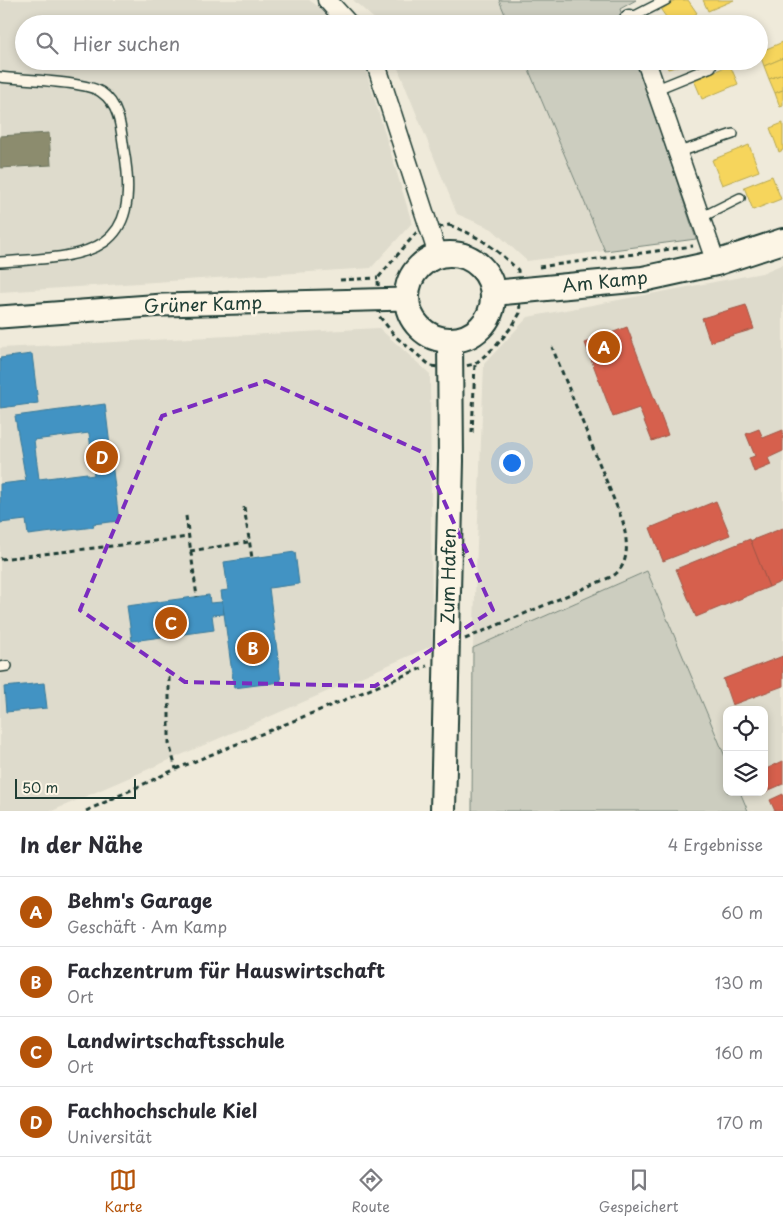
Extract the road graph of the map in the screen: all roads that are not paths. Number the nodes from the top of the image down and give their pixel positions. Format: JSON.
{"nodes":[{"id":1,"x":327,"y":0,"type":"edge"},
{"id":2,"x":666,"y":0,"type":"edge"},
{"id":3,"x":341,"y":15,"type":"edge"},
{"id":4,"x":641,"y":15,"type":"edge"},
{"id":5,"x":378,"y":70,"type":"edge"},
{"id":6,"x":650,"y":70,"type":"edge"},
{"id":7,"x":704,"y":70,"type":"edge"},
{"id":8,"x":0,"y":77,"type":"edge"},
{"id":9,"x":657,"y":89,"type":"junction"},
{"id":10,"x":733,"y":134,"type":"dead end"},
{"id":11,"x":679,"y":152,"type":"junction"},
{"id":12,"x":740,"y":198,"type":"dead end"},
{"id":13,"x":700,"y":218,"type":"junction"},
{"id":14,"x":783,"y":241,"type":"edge"},
{"id":15,"x":713,"y":253,"type":"junction"},
{"id":16,"x":438,"y":255,"type":"junction"},
{"id":17,"x":0,"y":262,"type":"edge"},
{"id":18,"x":493,"y":293,"type":"junction"},
{"id":19,"x":406,"y":298,"type":"junction"},
{"id":20,"x":0,"y":318,"type":"edge"},
{"id":21,"x":450,"y":340,"type":"junction"},
{"id":22,"x":442,"y":811,"type":"edge"}],
"edges":[{"from":1,"to":3,"type":"street"},
{"from":2,"to":4,"type":"lane"},
{"from":5,"to":16,"type":"street"},
{"from":6,"to":9,"type":"street"},
{"from":7,"to":9,"type":"lane"},
{"from":8,"to":17,"type":"lane"},
{"from":9,"to":11,"type":"street"},
{"from":10,"to":11,"type":"lane"},
{"from":11,"to":13,"type":"street"},
{"from":12,"to":13,"type":"lane"},
{"from":13,"to":15,"type":"street"},
{"from":14,"to":15,"type":"main road","name":"Am Kamp"},
{"from":15,"to":18,"type":"main road","name":"Am Kamp"},
{"from":16,"to":18,"type":"main road"},
{"from":16,"to":19,"type":"main road"},
{"from":18,"to":21,"type":"main road"},
{"from":19,"to":20,"type":"street","name":"Grüner Kamp"},
{"from":19,"to":21,"type":"main road"},
{"from":21,"to":22,"type":"main road","name":"Zum Hafen"}]}
